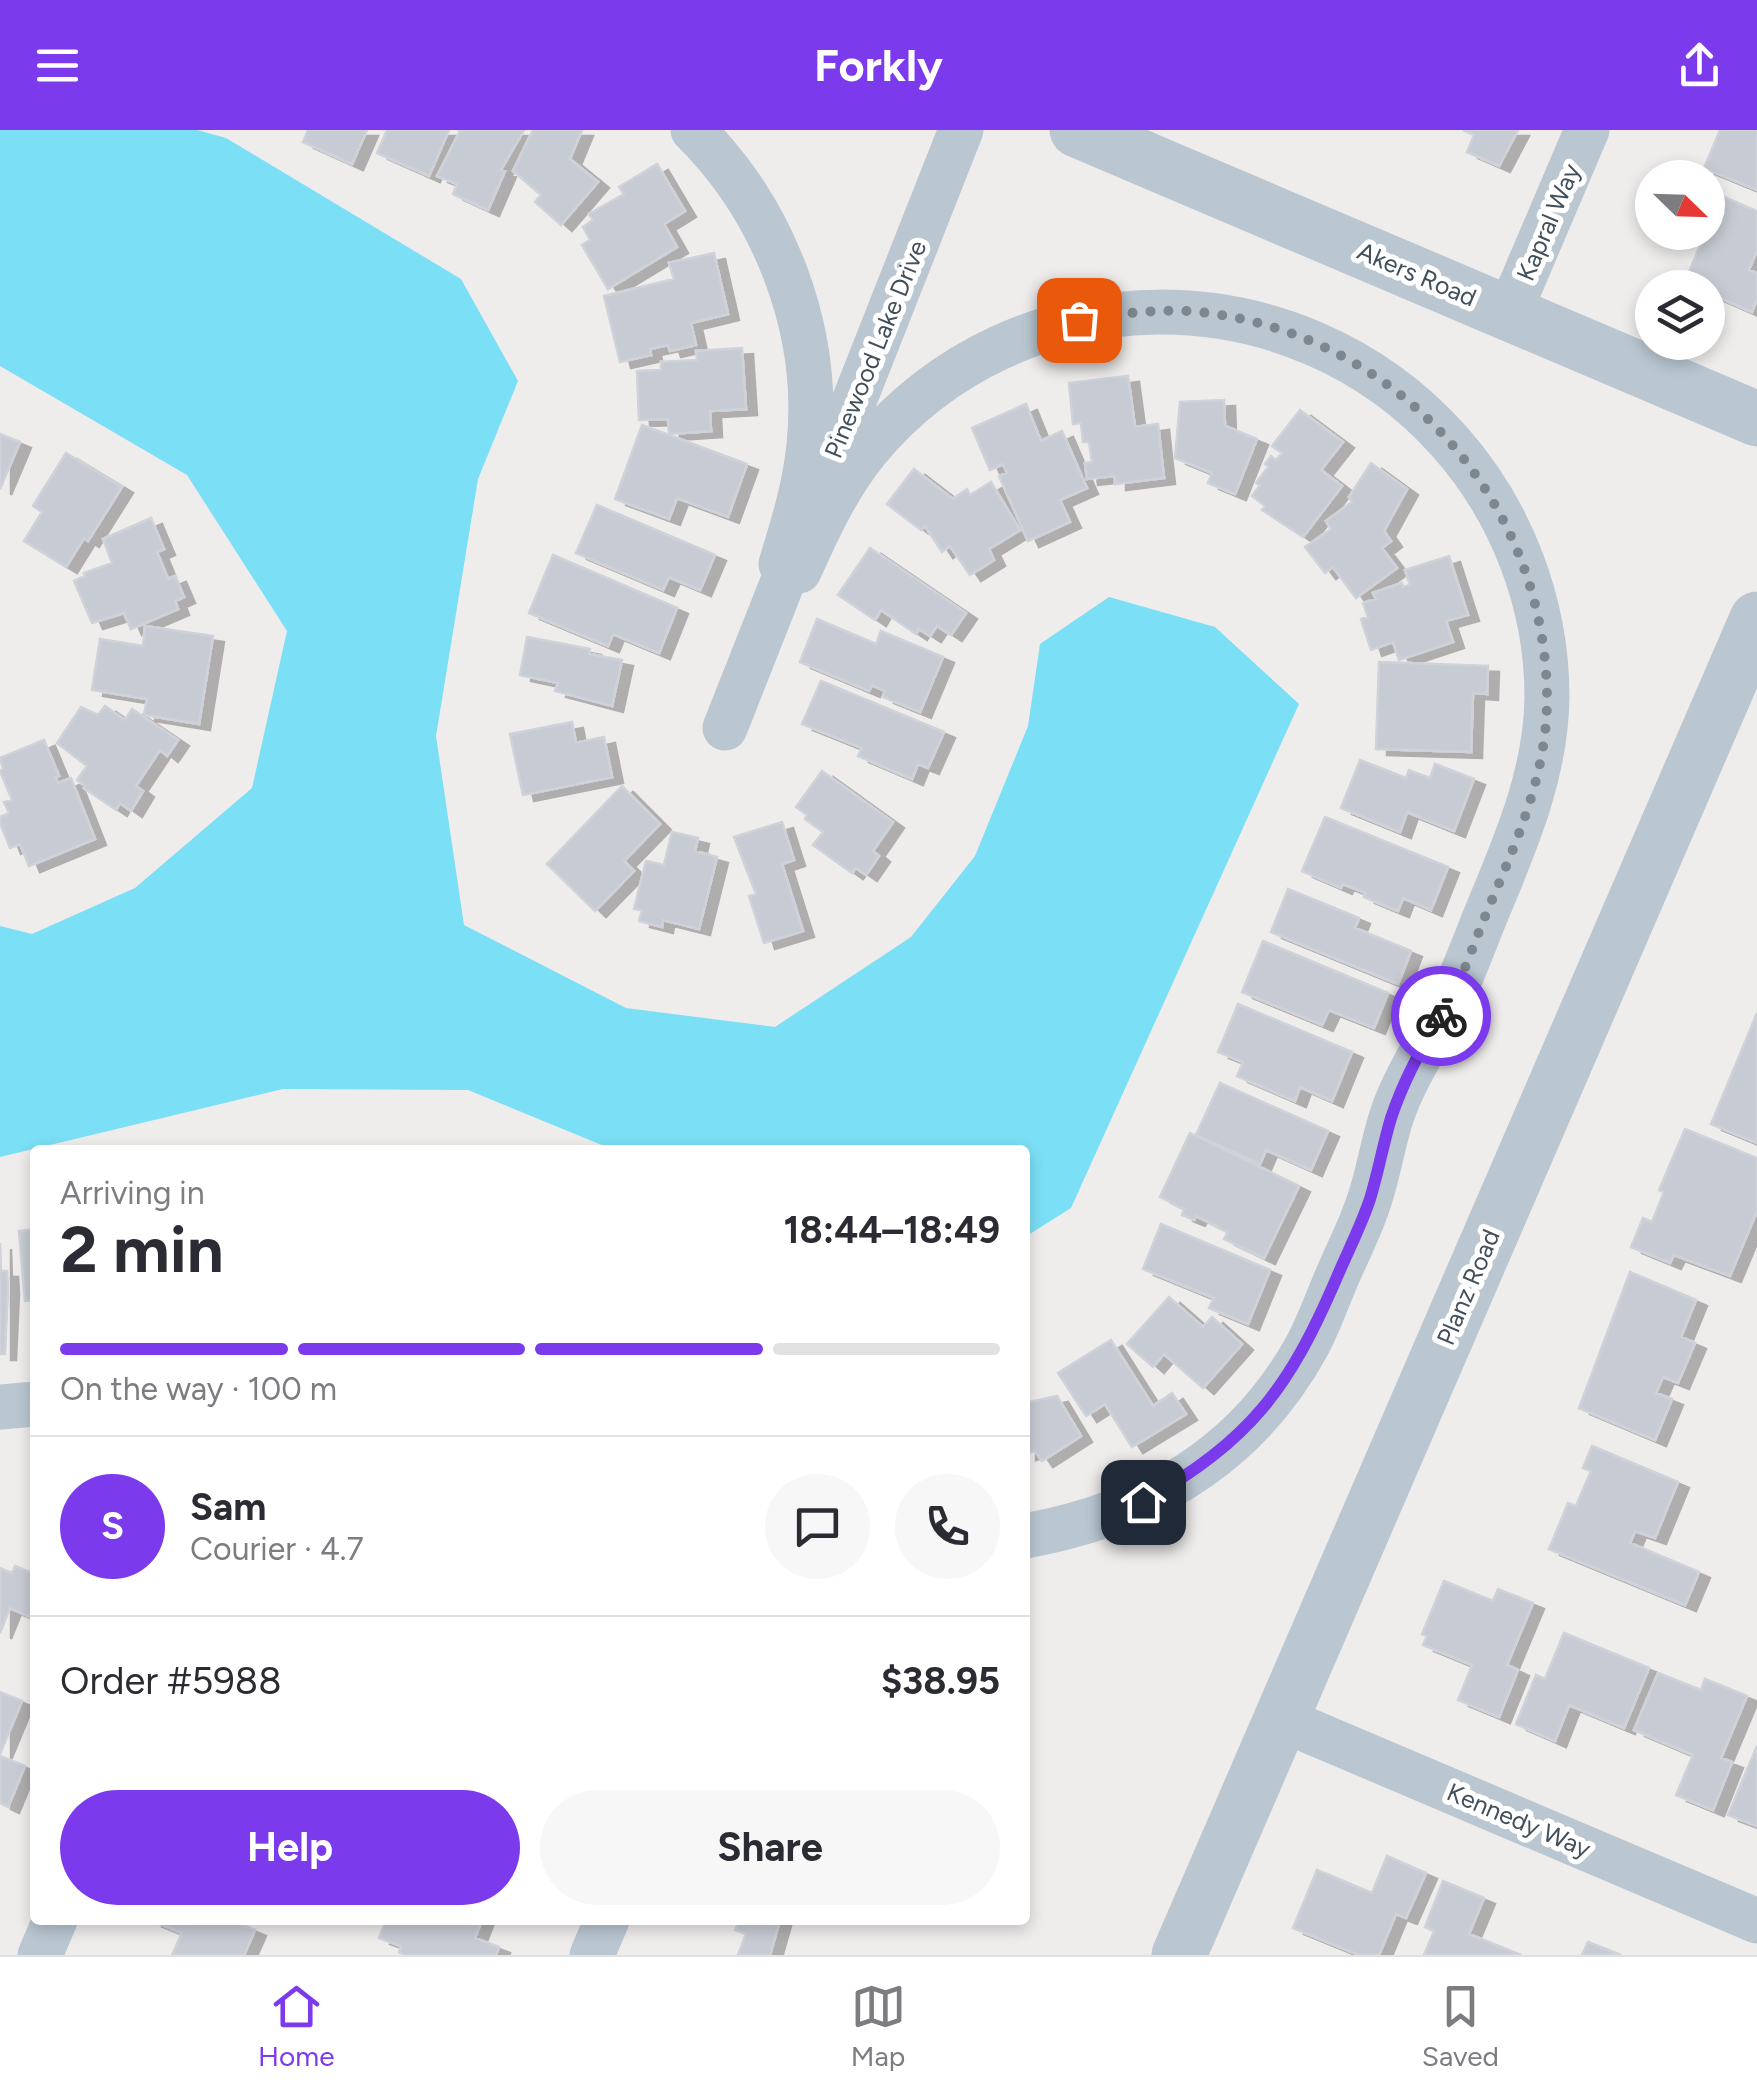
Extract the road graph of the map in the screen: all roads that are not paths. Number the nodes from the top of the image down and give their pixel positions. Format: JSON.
{"nodes":[{"id":1,"x":693,"y":130,"type":"edge"},
{"id":2,"x":961,"y":130,"type":"edge"},
{"id":3,"x":1077,"y":130,"type":"edge"},
{"id":4,"x":1586,"y":130,"type":"edge"},
{"id":5,"x":1509,"y":313,"type":"junction"},
{"id":6,"x":1757,"y":418,"type":"edge"},
{"id":7,"x":788,"y":567,"type":"junction"},
{"id":8,"x":1757,"y":619,"type":"edge"},
{"id":9,"x":725,"y":728,"type":"dead end"},
{"id":10,"x":30,"y":1404,"type":"edge"},
{"id":11,"x":0,"y":1407,"type":"edge"},
{"id":12,"x":1030,"y":1535,"type":"edge"},
{"id":13,"x":1281,"y":1719,"type":"junction"},
{"id":14,"x":1757,"y":1921,"type":"edge"},
{"id":15,"x":54,"y":1925,"type":"edge"},
{"id":16,"x":605,"y":1925,"type":"edge"},
{"id":17,"x":40,"y":1955,"type":"edge"},
{"id":18,"x":592,"y":1955,"type":"edge"},
{"id":19,"x":1179,"y":1955,"type":"edge"}],
"edges":[{"from":1,"to":7,"type":"street","name":"Pinewood Lake Drive"},
{"from":2,"to":7,"type":"street","name":"Pinewood Lake Drive"},
{"from":3,"to":5,"type":"street","name":"Akers Road"},
{"from":4,"to":5,"type":"street","name":"Kapral Way"},
{"from":5,"to":6,"type":"street","name":"Akers Road"},
{"from":7,"to":9,"type":"street","name":"Pinewood Lake Drive"},
{"from":7,"to":12,"type":"street","name":"Pinewood Lake Drive"},
{"from":8,"to":13,"type":"street","name":"Planz Road"},
{"from":10,"to":11,"type":"street"},
{"from":13,"to":14,"type":"street","name":"Kennedy Way"},
{"from":13,"to":19,"type":"street","name":"Planz Road"},
{"from":15,"to":17,"type":"street"},
{"from":16,"to":18,"type":"street"}]}
